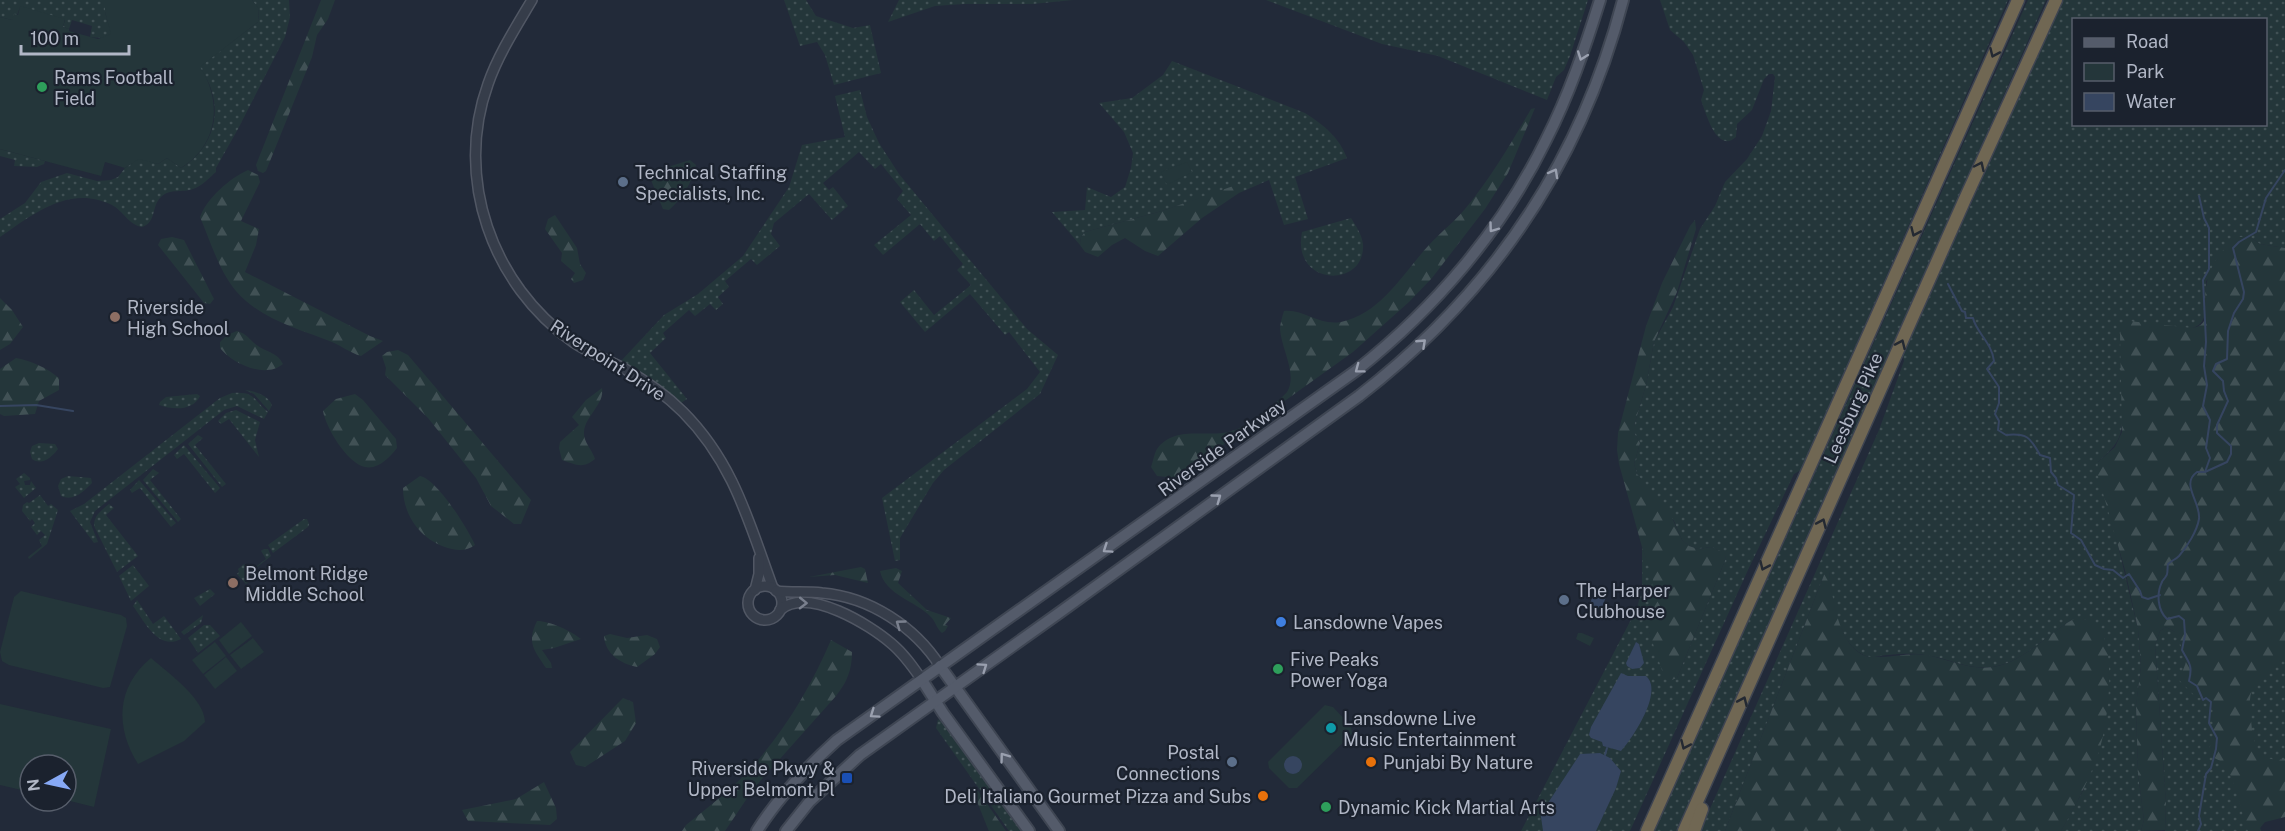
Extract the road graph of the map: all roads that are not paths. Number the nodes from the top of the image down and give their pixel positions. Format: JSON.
{"nodes":[{"id":1,"x":532,"y":0,"type":"edge"},
{"id":2,"x":1600,"y":0,"type":"edge"},
{"id":3,"x":1623,"y":0,"type":"edge"},
{"id":4,"x":2018,"y":0,"type":"edge"},
{"id":5,"x":2056,"y":0,"type":"edge"},
{"id":6,"x":758,"y":544,"type":"junction"},
{"id":7,"x":755,"y":590,"type":"junction"},
{"id":8,"x":775,"y":590,"type":"junction"},
{"id":9,"x":780,"y":610,"type":"junction"},
{"id":10,"x":940,"y":666,"type":"junction"},
{"id":11,"x":922,"y":680,"type":"junction"},
{"id":12,"x":955,"y":688,"type":"junction"},
{"id":13,"x":936,"y":701,"type":"junction"},
{"id":14,"x":1728,"y":735,"type":"junction"},
{"id":15,"x":757,"y":831,"type":"edge"},
{"id":16,"x":786,"y":831,"type":"edge"},
{"id":17,"x":1029,"y":831,"type":"edge"},
{"id":18,"x":1059,"y":831,"type":"edge"},
{"id":19,"x":1646,"y":831,"type":"edge"},
{"id":20,"x":1684,"y":831,"type":"edge"},
{"id":21,"x":1694,"y":831,"type":"edge"}],
"edges":[{"from":1,"to":6,"type":"street","name":"Riverpoint Drive"},
{"from":2,"to":10,"type":"main road","name":"Riverside Parkway","one_way":true},
{"from":12,"to":3,"type":"main road","one_way":true},
{"from":4,"to":19,"type":"highway","name":"Leesburg Pike","one_way":true},
{"from":14,"to":5,"type":"highway","name":"Leesburg Pike","one_way":true},
{"from":6,"to":7,"type":"street","name":"Riverpoint Drive"},
{"from":6,"to":8,"type":"street","name":"Riverpoint Drive"},
{"from":7,"to":8,"type":"street"},
{"from":7,"to":9,"type":"street"},
{"from":8,"to":9,"type":"street"},
{"from":10,"to":8,"type":"street","one_way":true},
{"from":9,"to":11,"type":"street","one_way":true},
{"from":10,"to":11,"type":"main road","name":"Riverside Parkway"},
{"from":10,"to":12,"type":"main road"},
{"from":11,"to":13,"type":"main road"},
{"from":11,"to":15,"type":"main road","name":"Riverside Parkway","one_way":true},
{"from":12,"to":13,"type":"main road"},
{"from":18,"to":12,"type":"main road","one_way":true},
{"from":13,"to":16,"type":"main road"},
{"from":13,"to":17,"type":"main road"},
{"from":14,"to":20,"type":"highway","name":"Leesburg Pike"},
{"from":14,"to":21,"type":"highway"}]}
